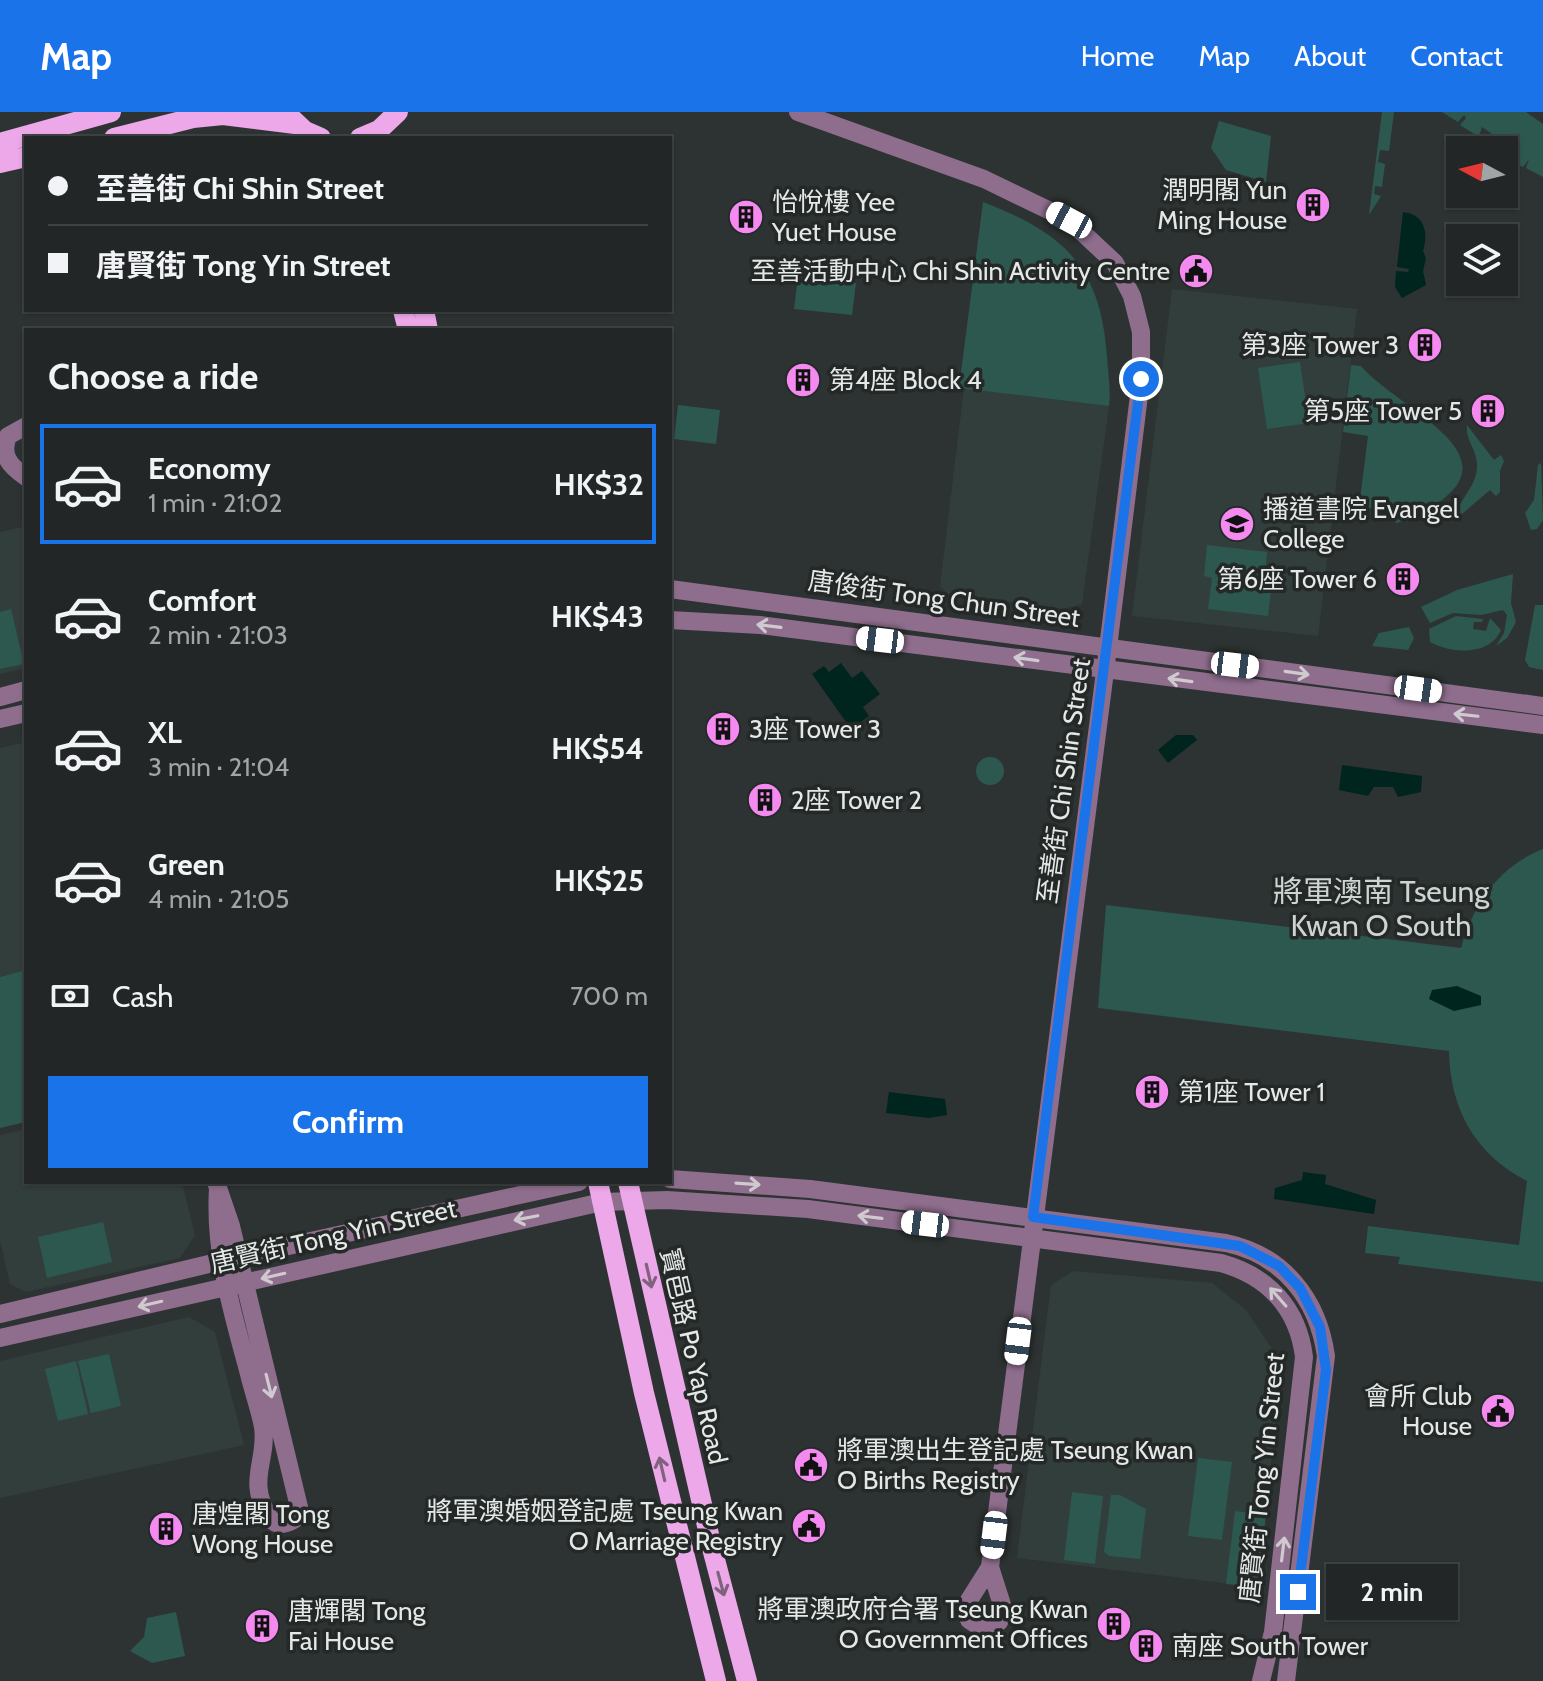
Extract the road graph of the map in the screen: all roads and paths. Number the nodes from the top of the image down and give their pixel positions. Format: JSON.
{"nodes":[{"id":1,"x":111,"y":112,"type":"edge"},
{"id":2,"x":798,"y":112,"type":"edge"},
{"id":3,"x":397,"y":113,"type":"edge"},
{"id":4,"x":290,"y":118,"type":"edge"},
{"id":5,"x":24,"y":136,"type":"edge"},
{"id":6,"x":25,"y":136,"type":"edge"},
{"id":7,"x":122,"y":136,"type":"edge"},
{"id":8,"x":318,"y":136,"type":"edge"},
{"id":9,"x":365,"y":136,"type":"edge"},
{"id":10,"x":395,"y":136,"type":"edge"},
{"id":11,"x":0,"y":143,"type":"edge"},
{"id":12,"x":24,"y":157,"type":"edge"},
{"id":13,"x":0,"y":163,"type":"edge"},
{"id":14,"x":24,"y":427,"type":"edge"},
{"id":15,"x":24,"y":476,"type":"edge"},
{"id":16,"x":674,"y":589,"type":"edge"},
{"id":17,"x":672,"y":620,"type":"edge"},
{"id":18,"x":1108,"y":648,"type":"junction"},
{"id":19,"x":1104,"y":670,"type":"junction"},
{"id":20,"x":24,"y":691,"type":"edge"},
{"id":21,"x":0,"y":697,"type":"edge"},
{"id":22,"x":1543,"y":706,"type":"edge"},
{"id":23,"x":24,"y":713,"type":"edge"},
{"id":24,"x":0,"y":719,"type":"edge"},
{"id":25,"x":1543,"y":725,"type":"edge"},
{"id":26,"x":672,"y":1179,"type":"edge"},
{"id":27,"x":570,"y":1184,"type":"edge"},
{"id":28,"x":217,"y":1185,"type":"edge"},
{"id":29,"x":630,"y":1191,"type":"edge"},
{"id":30,"x":600,"y":1192,"type":"edge"},
{"id":31,"x":1033,"y":1217,"type":"junction"},
{"id":32,"x":1030,"y":1238,"type":"junction"},
{"id":33,"x":229,"y":1259,"type":"junction"},
{"id":34,"x":235,"y":1285,"type":"junction"},
{"id":35,"x":0,"y":1314,"type":"edge"},
{"id":36,"x":0,"y":1338,"type":"edge"},
{"id":37,"x":990,"y":1567,"type":"dead end"},
{"id":38,"x":716,"y":1681,"type":"edge"},
{"id":39,"x":747,"y":1681,"type":"edge"},
{"id":40,"x":1261,"y":1681,"type":"edge"},
{"id":41,"x":1286,"y":1681,"type":"edge"}],
"edges":[{"from":1,"to":6,"type":"main road"},
{"from":2,"to":18,"type":"street","name":"至善街 Chi Shin Street"},
{"from":3,"to":9,"type":"main road"},
{"from":3,"to":10,"type":"main road"},
{"from":4,"to":7,"type":"main road"},
{"from":4,"to":8,"type":"main road"},
{"from":5,"to":11,"type":"main road"},
{"from":12,"to":13,"type":"main road"},
{"from":14,"to":15,"type":"street"},
{"from":16,"to":18,"type":"street","name":"唐俊街 Tong Chun Street"},
{"from":19,"to":17,"type":"street","name":"唐俊街 Tong Chun Street","one_way":true},
{"from":18,"to":19,"type":"street","name":"至善街 Chi Shin Street"},
{"from":18,"to":22,"type":"street","name":"唐俊街 Tong Chun Street","one_way":true},
{"from":25,"to":19,"type":"street","name":"唐俊街 Tong Chun Street","one_way":true},
{"from":19,"to":31,"type":"street","name":"至善街 Chi Shin Street"},
{"from":20,"to":21,"type":"street"},
{"from":23,"to":24,"type":"street"},
{"from":26,"to":31,"type":"street","name":"唐賢街 Tong Yin Street","one_way":true},
{"from":27,"to":33,"type":"street","name":"唐賢街 Tong Yin Street"},
{"from":28,"to":33,"type":"street"},
{"from":29,"to":30,"type":"street","name":"唐賢街 Tong Yin Street"},
{"from":32,"to":29,"type":"street","name":"唐賢街 Tong Yin Street","one_way":true},
{"from":29,"to":39,"type":"main road","name":"寶邑路 Po Yap Road","one_way":true},
{"from":30,"to":34,"type":"street","name":"唐賢街 Tong Yin Street","one_way":true},
{"from":38,"to":30,"type":"main road","one_way":true},
{"from":31,"to":32,"type":"street","name":"至善街 Chi Shin Street"},
{"from":31,"to":41,"type":"street","name":"唐賢街 Tong Yin Street"},
{"from":32,"to":37,"type":"street","name":"至善街 Chi Shin Street"},
{"from":40,"to":32,"type":"street","name":"唐賢街 Tong Yin Street","one_way":true},
{"from":33,"to":34,"type":"street"},
{"from":33,"to":35,"type":"street","name":"唐賢街 Tong Yin Street"},
{"from":34,"to":34,"type":"street","one_way":true},
{"from":34,"to":36,"type":"street","name":"唐賢街 Tong Yin Street","one_way":true}]}
